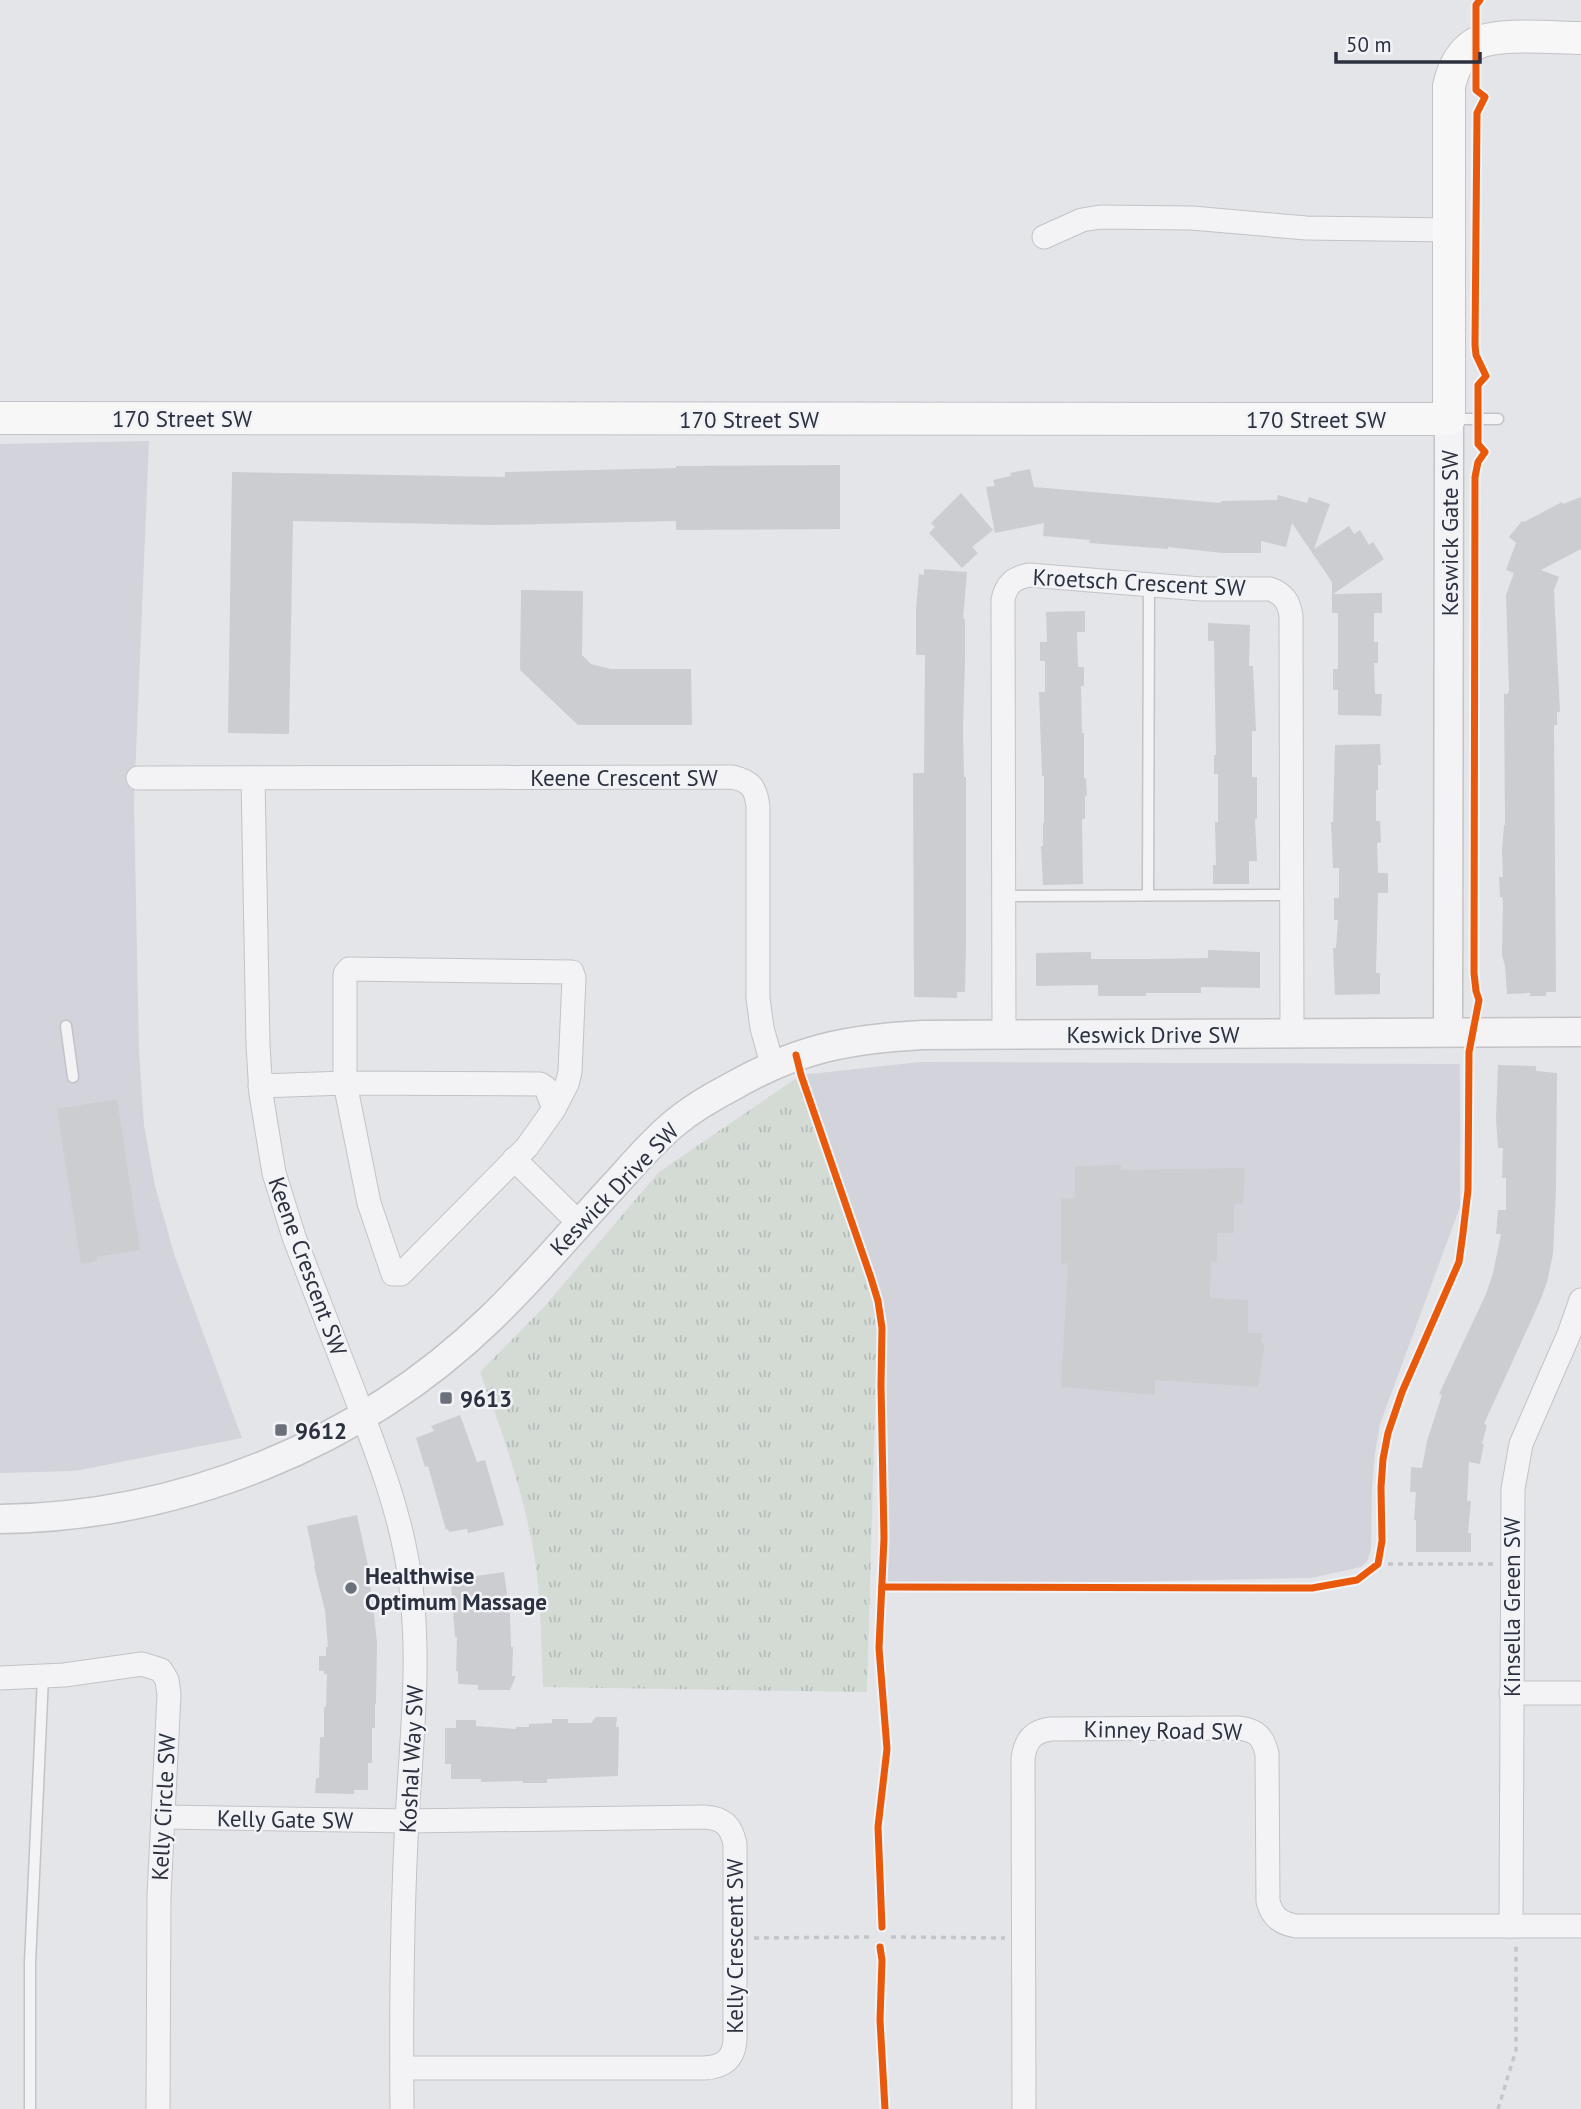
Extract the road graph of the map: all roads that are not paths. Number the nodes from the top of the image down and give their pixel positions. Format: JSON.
{"nodes":[{"id":1,"x":1581,"y":38,"type":"edge"},
{"id":2,"x":1450,"y":230,"type":"junction"},
{"id":3,"x":1044,"y":237,"type":"dead end"},
{"id":4,"x":0,"y":418,"type":"edge"},
{"id":5,"x":1449,"y":419,"type":"junction"},
{"id":6,"x":1498,"y":419,"type":"dead end"},
{"id":7,"x":1149,"y":585,"type":"junction"},
{"id":8,"x":138,"y":778,"type":"dead end"},
{"id":9,"x":253,"y":778,"type":"junction"},
{"id":10,"x":1147,"y":895,"type":"junction"},
{"id":11,"x":1291,"y":895,"type":"junction"},
{"id":12,"x":1004,"y":896,"type":"junction"},
{"id":13,"x":66,"y":1026,"type":"dead end"},
{"id":14,"x":1448,"y":1032,"type":"junction"},
{"id":15,"x":1581,"y":1032,"type":"edge"},
{"id":16,"x":1292,"y":1033,"type":"junction"},
{"id":17,"x":1004,"y":1034,"type":"junction"},
{"id":18,"x":772,"y":1065,"type":"junction"},
{"id":19,"x":73,"y":1077,"type":"dead end"},
{"id":20,"x":345,"y":1083,"type":"junction"},
{"id":21,"x":260,"y":1086,"type":"junction"},
{"id":22,"x":554,"y":1109,"type":"junction"},
{"id":23,"x":514,"y":1159,"type":"junction"},
{"id":24,"x":579,"y":1223,"type":"junction"},
{"id":25,"x":1581,"y":1300,"type":"edge"},
{"id":26,"x":363,"y":1416,"type":"junction"},
{"id":27,"x":0,"y":1519,"type":"edge"},
{"id":28,"x":43,"y":1677,"type":"junction"},
{"id":29,"x":0,"y":1678,"type":"edge"},
{"id":30,"x":1511,"y":1693,"type":"junction"},
{"id":31,"x":1581,"y":1693,"type":"edge"},
{"id":32,"x":163,"y":1817,"type":"junction"},
{"id":33,"x":407,"y":1821,"type":"junction"},
{"id":34,"x":1514,"y":1926,"type":"junction"},
{"id":35,"x":1581,"y":1926,"type":"edge"},
{"id":36,"x":402,"y":2068,"type":"junction"},
{"id":37,"x":30,"y":2109,"type":"edge"},
{"id":38,"x":158,"y":2109,"type":"edge"},
{"id":39,"x":402,"y":2109,"type":"edge"},
{"id":40,"x":1024,"y":2109,"type":"edge"}],
"edges":[{"from":1,"to":2,"type":"main road","name":"Keswick Gate SW"},
{"from":2,"to":3,"type":"street"},
{"from":2,"to":5,"type":"main road","name":"Keswick Gate SW"},
{"from":4,"to":5,"type":"main road","name":"170 Street SW"},
{"from":5,"to":6,"type":"lane","name":"170 Street SW"},
{"from":5,"to":14,"type":"street","name":"Keswick Gate SW"},
{"from":7,"to":10,"type":"lane"},
{"from":7,"to":11,"type":"street","name":"Kroetsch Crescent SW"},
{"from":7,"to":12,"type":"street","name":"Kroetsch Crescent SW"},
{"from":8,"to":9,"type":"street","name":"Keene Crescent SW"},
{"from":9,"to":18,"type":"street","name":"Keene Crescent SW"},
{"from":9,"to":21,"type":"street","name":"Keene Crescent SW"},
{"from":10,"to":11,"type":"lane"},
{"from":10,"to":12,"type":"lane"},
{"from":11,"to":16,"type":"street","name":"Kroetsch Crescent SW"},
{"from":12,"to":17,"type":"street","name":"Kroetsch Crescent SW"},
{"from":13,"to":19,"type":"lane"},
{"from":14,"to":15,"type":"street","name":"Keswick Drive SW"},
{"from":14,"to":16,"type":"street","name":"Keswick Drive SW"},
{"from":16,"to":17,"type":"street","name":"Keswick Drive SW"},
{"from":17,"to":18,"type":"street","name":"Keswick Drive SW"},
{"from":18,"to":24,"type":"street","name":"Keswick Drive SW"},
{"from":20,"to":21,"type":"street"},
{"from":20,"to":22,"type":"street"},
{"from":20,"to":22,"type":"street"},
{"from":20,"to":23,"type":"street"},
{"from":21,"to":26,"type":"street","name":"Keene Crescent SW"},
{"from":22,"to":23,"type":"street"},
{"from":23,"to":24,"type":"street"},
{"from":24,"to":26,"type":"street","name":"Keswick Drive SW"},
{"from":25,"to":30,"type":"street","name":"Kinsella Green SW"},
{"from":26,"to":27,"type":"street","name":"Keswick Drive SW"},
{"from":26,"to":33,"type":"street","name":"Koshal Way SW"},
{"from":28,"to":29,"type":"street","name":"Kelly Circle SW"},
{"from":28,"to":32,"type":"street","name":"Kelly Circle SW"},
{"from":28,"to":37,"type":"lane"},
{"from":30,"to":31,"type":"street"},
{"from":30,"to":34,"type":"street","name":"Kinsella Green SW"},
{"from":32,"to":33,"type":"street","name":"Kelly Gate SW"},
{"from":32,"to":38,"type":"street","name":"Kelly Circle SW"},
{"from":33,"to":36,"type":"street","name":"Koshal Way SW"},
{"from":33,"to":36,"type":"street","name":"Kelly Crescent SW"},
{"from":34,"to":35,"type":"street","name":"Kinney Road SW"},
{"from":34,"to":40,"type":"street","name":"Kinney Road SW"},
{"from":36,"to":39,"type":"street","name":"Koshal Way SW"}]}
